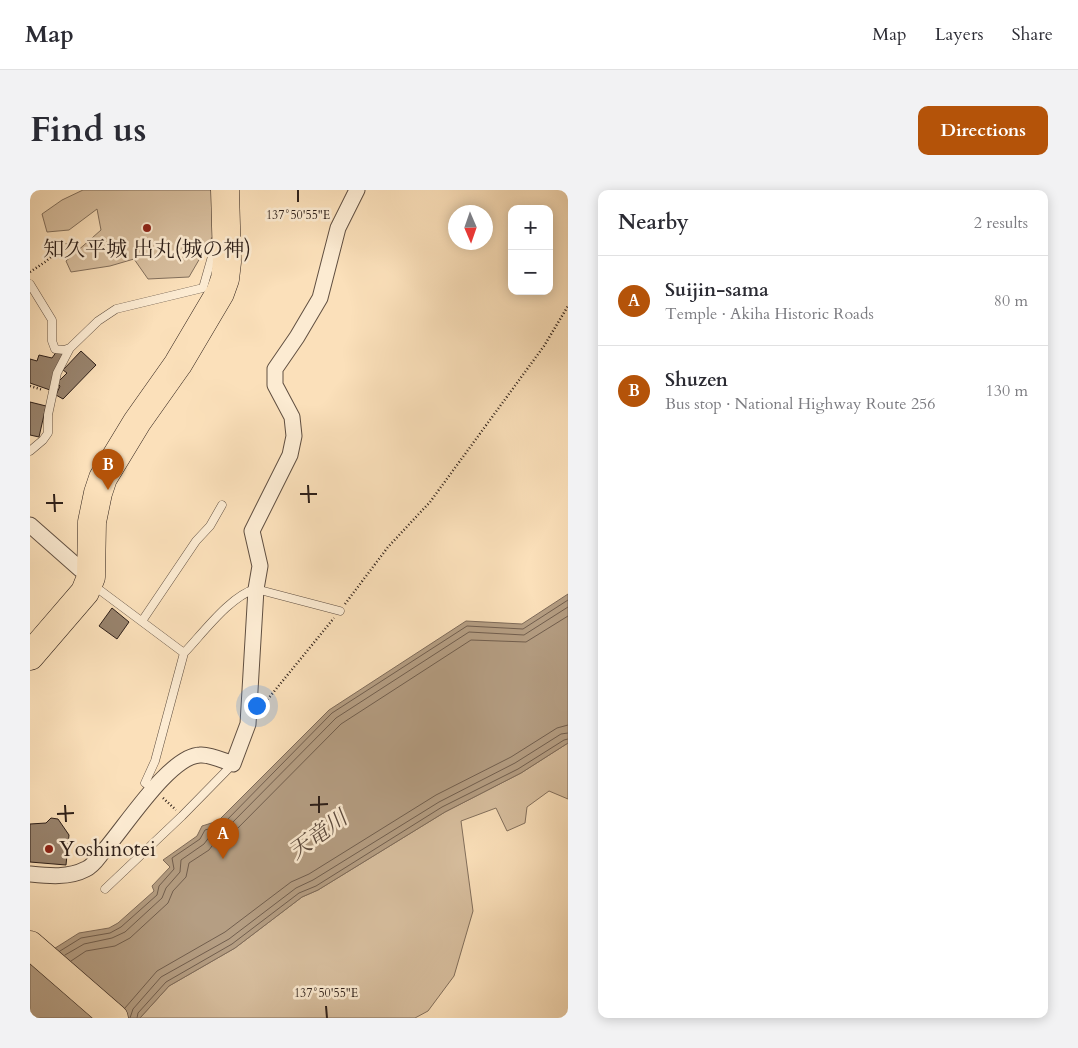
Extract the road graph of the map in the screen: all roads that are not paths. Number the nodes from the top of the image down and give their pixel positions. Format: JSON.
{"nodes":[{"id":1,"x":225,"y":190,"type":"edge"},
{"id":2,"x":357,"y":190,"type":"edge"},
{"id":3,"x":227,"y":233,"type":"junction"},
{"id":4,"x":30,"y":284,"type":"edge"},
{"id":5,"x":70,"y":348,"type":"junction"},
{"id":6,"x":30,"y":451,"type":"edge"},
{"id":7,"x":222,"y":505,"type":"dead end"},
{"id":8,"x":30,"y":525,"type":"edge"},
{"id":9,"x":90,"y":577,"type":"junction"},
{"id":10,"x":256,"y":589,"type":"junction"},
{"id":11,"x":340,"y":611,"type":"road end"},
{"id":12,"x":142,"y":622,"type":"junction"},
{"id":13,"x":184,"y":653,"type":"junction"},
{"id":14,"x":30,"y":656,"type":"edge"},
{"id":15,"x":233,"y":764,"type":"junction"},
{"id":16,"x":154,"y":789,"type":"junction"},
{"id":17,"x":30,"y":874,"type":"edge"},
{"id":18,"x":105,"y":889,"type":"dead end"},
{"id":19,"x":30,"y":945,"type":"edge"},
{"id":20,"x":114,"y":1018,"type":"edge"}],
"edges":[{"from":1,"to":3,"type":"highway"},
{"from":2,"to":10,"type":"street"},
{"from":3,"to":5,"type":"lane"},
{"from":3,"to":9,"type":"highway"},
{"from":4,"to":5,"type":"lane"},
{"from":5,"to":6,"type":"lane"},
{"from":7,"to":12,"type":"lane"},
{"from":8,"to":9,"type":"street"},
{"from":9,"to":12,"type":"lane"},
{"from":9,"to":14,"type":"highway"},
{"from":10,"to":11,"type":"lane"},
{"from":10,"to":13,"type":"lane"},
{"from":10,"to":15,"type":"street"},
{"from":12,"to":13,"type":"lane"},
{"from":13,"to":16,"type":"lane"},
{"from":15,"to":16,"type":"street"},
{"from":15,"to":18,"type":"lane"},
{"from":16,"to":17,"type":"street"},
{"from":19,"to":20,"type":"highway"}]}
